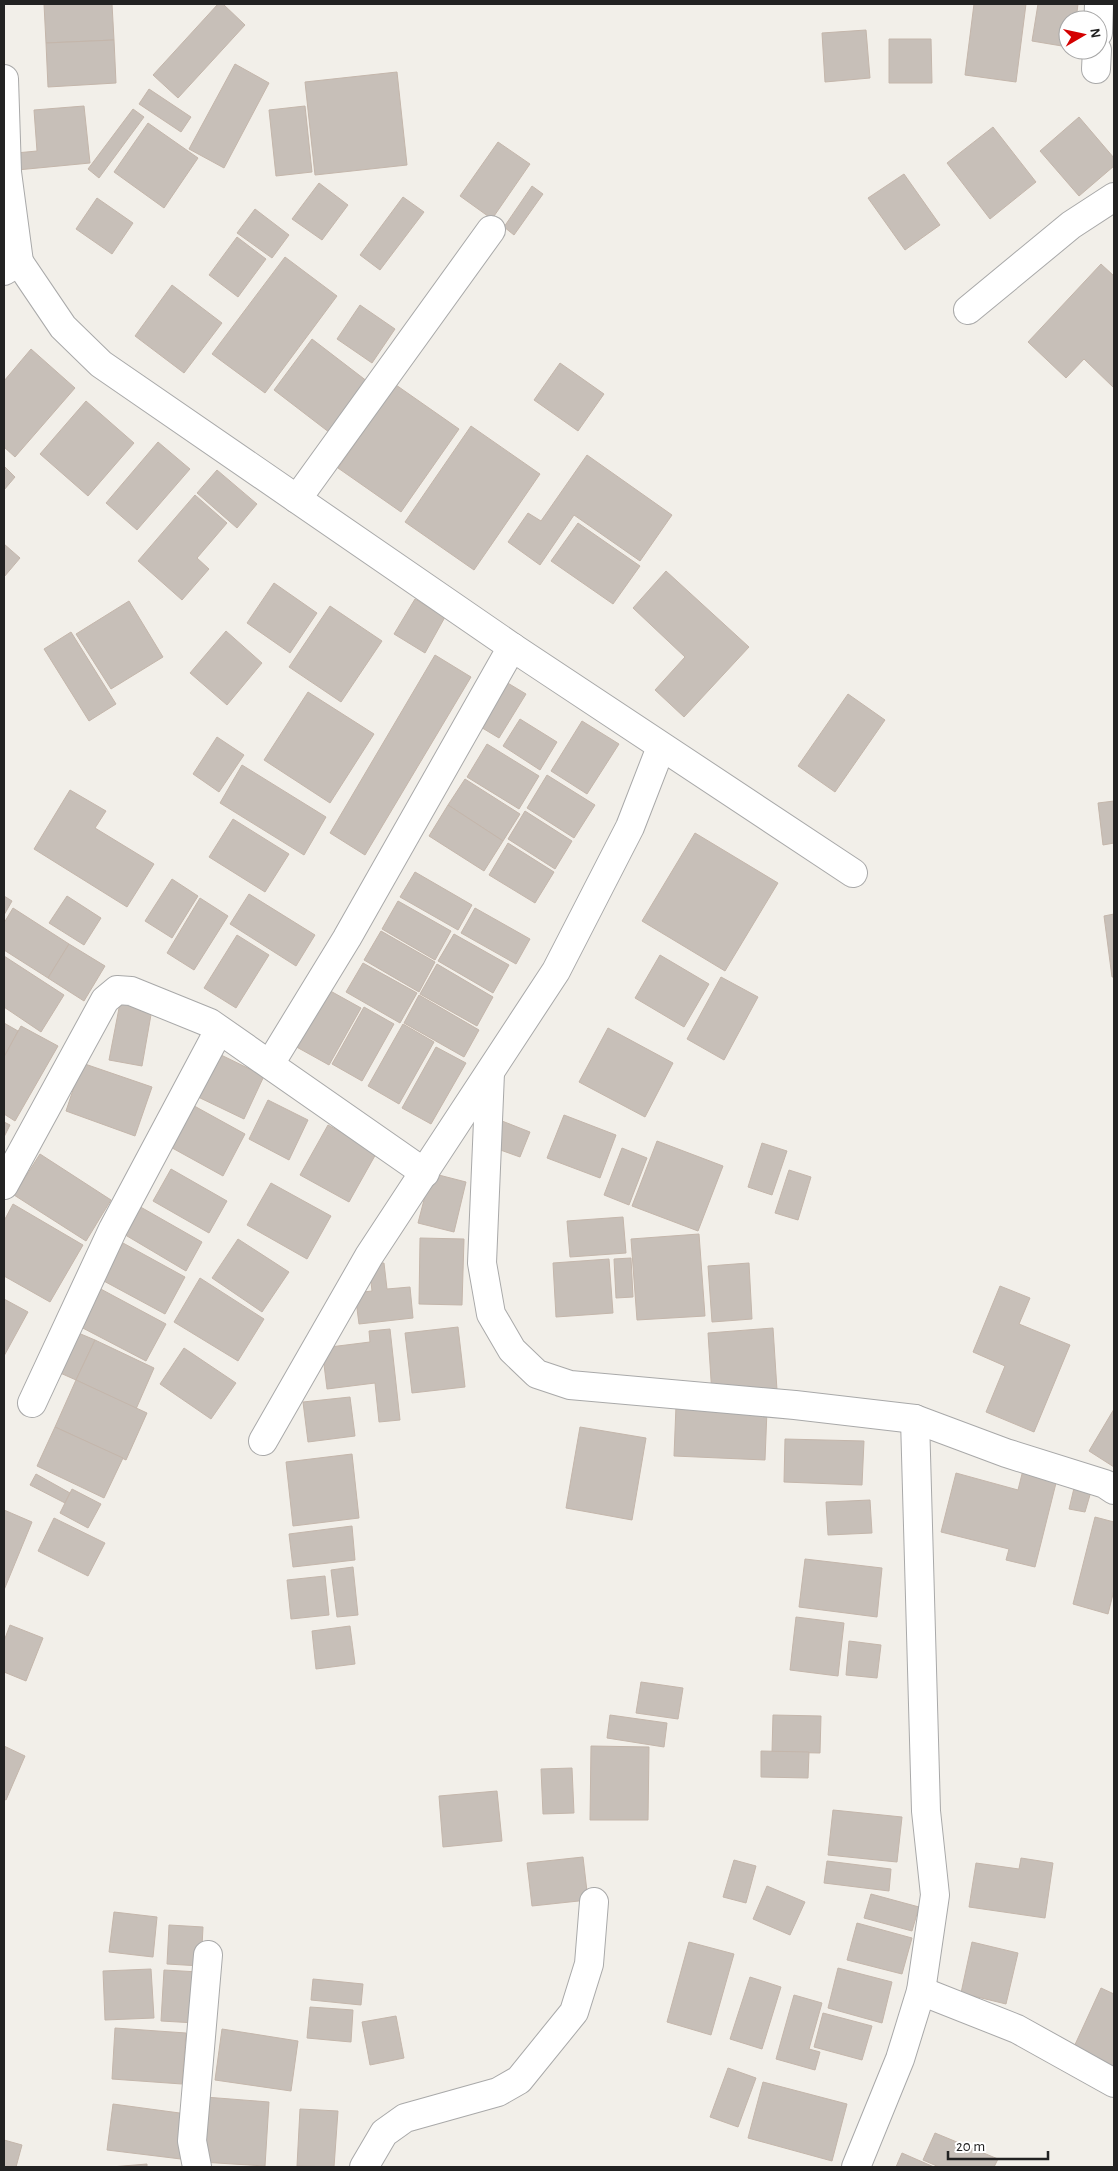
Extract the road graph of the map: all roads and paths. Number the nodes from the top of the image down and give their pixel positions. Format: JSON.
{"nodes":[{"id":1,"x":4,"y":78,"type":"edge"},
{"id":2,"x":1114,"y":197,"type":"edge"},
{"id":3,"x":491,"y":230,"type":"dead end"},
{"id":4,"x":11,"y":266,"type":"edge"},
{"id":5,"x":968,"y":310,"type":"dead end"},
{"id":6,"x":297,"y":499,"type":"junction"},
{"id":7,"x":512,"y":647,"type":"junction"},
{"id":8,"x":661,"y":747,"type":"junction"},
{"id":9,"x":852,"y":873,"type":"dead end"},
{"id":10,"x":219,"y":1030,"type":"junction"},
{"id":11,"x":270,"y":1064,"type":"junction"},
{"id":12,"x":490,"y":1073,"type":"junction"},
{"id":13,"x":425,"y":1173,"type":"junction"},
{"id":14,"x":4,"y":1185,"type":"edge"},
{"id":15,"x":32,"y":1402,"type":"dead end"},
{"id":16,"x":916,"y":1419,"type":"junction"},
{"id":17,"x":264,"y":1441,"type":"dead end"},
{"id":18,"x":1114,"y":1490,"type":"edge"},
{"id":19,"x":594,"y":1902,"type":"dead end"},
{"id":20,"x":208,"y":1955,"type":"dead end"},
{"id":21,"x":921,"y":1991,"type":"junction"},
{"id":22,"x":1114,"y":2082,"type":"edge"},
{"id":23,"x":197,"y":2167,"type":"edge"},
{"id":24,"x":364,"y":2167,"type":"edge"},
{"id":25,"x":856,"y":2167,"type":"edge"}],
"edges":[{"from":1,"to":4,"type":"street"},
{"from":2,"to":5,"type":"street"},
{"from":3,"to":6,"type":"street"},
{"from":4,"to":6,"type":"street"},
{"from":6,"to":7,"type":"street"},
{"from":7,"to":8,"type":"street"},
{"from":7,"to":11,"type":"street"},
{"from":8,"to":9,"type":"street"},
{"from":8,"to":12,"type":"street"},
{"from":10,"to":11,"type":"street"},
{"from":10,"to":14,"type":"street"},
{"from":10,"to":15,"type":"street"},
{"from":11,"to":13,"type":"street"},
{"from":12,"to":13,"type":"street"},
{"from":12,"to":16,"type":"street"},
{"from":13,"to":17,"type":"street"},
{"from":16,"to":18,"type":"street"},
{"from":16,"to":21,"type":"street"},
{"from":19,"to":24,"type":"street"},
{"from":20,"to":23,"type":"street"},
{"from":21,"to":22,"type":"street"},
{"from":21,"to":25,"type":"street"}]}
